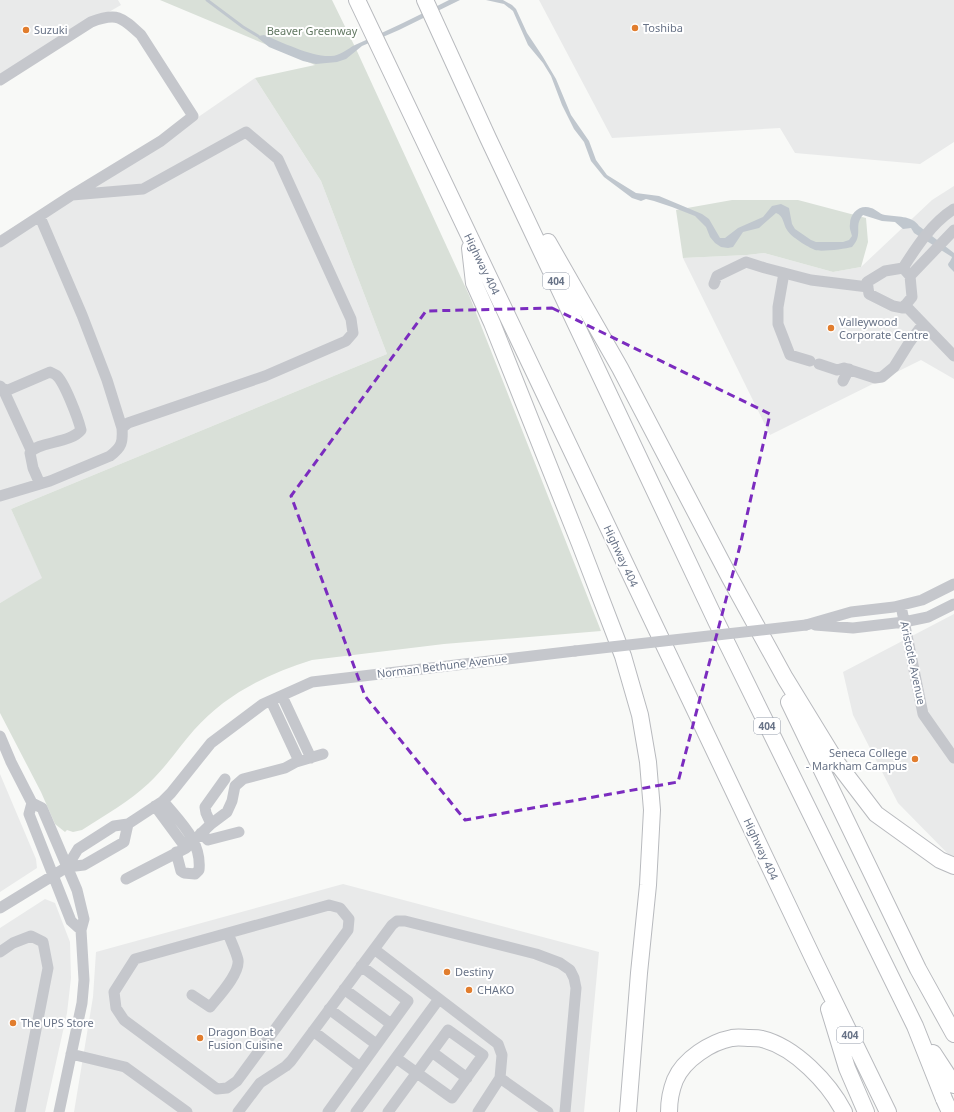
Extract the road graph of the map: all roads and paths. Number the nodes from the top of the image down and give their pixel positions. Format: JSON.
{"nodes":[{"id":1,"x":357,"y":0,"type":"edge"},
{"id":2,"x":425,"y":0,"type":"edge"},
{"id":3,"x":0,"y":80,"type":"edge"},
{"id":4,"x":488,"y":138,"type":"junction"},
{"id":5,"x":72,"y":195,"type":"junction"},
{"id":6,"x":954,"y":209,"type":"edge"},
{"id":7,"x":40,"y":217,"type":"junction"},
{"id":8,"x":954,"y":230,"type":"edge"},
{"id":9,"x":469,"y":236,"type":"junction"},
{"id":10,"x":0,"y":242,"type":"edge"},
{"id":11,"x":906,"y":272,"type":"junction"},
{"id":12,"x":784,"y":273,"type":"junction"},
{"id":13,"x":714,"y":284,"type":"dead end"},
{"id":14,"x":868,"y":287,"type":"junction"},
{"id":15,"x":904,"y":305,"type":"junction"},
{"id":16,"x":923,"y":324,"type":"junction"},
{"id":17,"x":954,"y":356,"type":"edge"},
{"id":18,"x":849,"y":369,"type":"junction"},
{"id":19,"x":843,"y":381,"type":"dead end"},
{"id":20,"x":1,"y":387,"type":"edge"},
{"id":21,"x":122,"y":428,"type":"junction"},
{"id":22,"x":31,"y":450,"type":"junction"},
{"id":23,"x":40,"y":484,"type":"junction"},
{"id":24,"x":0,"y":496,"type":"edge"},
{"id":25,"x":730,"y":578,"type":"junction"},
{"id":26,"x":954,"y":584,"type":"edge"},
{"id":27,"x":954,"y":604,"type":"edge"},
{"id":28,"x":901,"y":606,"type":"junction"},
{"id":29,"x":904,"y":622,"type":"junction"},
{"id":30,"x":806,"y":625,"type":"junction"},
{"id":31,"x":282,"y":696,"type":"junction"},
{"id":32,"x":271,"y":701,"type":"junction"},
{"id":33,"x":0,"y":736,"type":"edge"},
{"id":34,"x":323,"y":754,"type":"dead end"},
{"id":35,"x":311,"y":758,"type":"junction"},
{"id":36,"x":954,"y":758,"type":"edge"},
{"id":37,"x":299,"y":761,"type":"junction"},
{"id":38,"x":225,"y":779,"type":"dead end"},
{"id":39,"x":32,"y":803,"type":"junction"},
{"id":40,"x":159,"y":804,"type":"junction"},
{"id":41,"x":128,"y":824,"type":"junction"},
{"id":42,"x":211,"y":824,"type":"junction"},
{"id":43,"x":239,"y":832,"type":"dead end"},
{"id":44,"x":197,"y":836,"type":"junction"},
{"id":45,"x":181,"y":850,"type":"junction"},
{"id":46,"x":954,"y":866,"type":"edge"},
{"id":47,"x":67,"y":867,"type":"junction"},
{"id":48,"x":54,"y":875,"type":"junction"},
{"id":49,"x":126,"y":880,"type":"dead end"},
{"id":50,"x":0,"y":908,"type":"edge"},
{"id":51,"x":81,"y":930,"type":"junction"},
{"id":52,"x":228,"y":933,"type":"junction"},
{"id":53,"x":374,"y":950,"type":"junction"},
{"id":54,"x":0,"y":952,"type":"edge"},
{"id":55,"x":813,"y":958,"type":"junction"},
{"id":56,"x":361,"y":966,"type":"junction"},
{"id":57,"x":344,"y":989,"type":"junction"},
{"id":58,"x":192,"y":995,"type":"dead end"},
{"id":59,"x":438,"y":999,"type":"junction"},
{"id":60,"x":329,"y":1009,"type":"junction"},
{"id":61,"x":391,"y":1024,"type":"junction"},
{"id":62,"x":915,"y":1026,"type":"junction"},
{"id":63,"x":313,"y":1031,"type":"junction"},
{"id":64,"x":954,"y":1034,"type":"edge"},
{"id":65,"x":376,"y":1044,"type":"junction"},
{"id":66,"x":432,"y":1052,"type":"junction"},
{"id":67,"x":71,"y":1054,"type":"junction"},
{"id":68,"x":396,"y":1058,"type":"junction"},
{"id":69,"x":360,"y":1067,"type":"junction"},
{"id":70,"x":416,"y":1074,"type":"junction"},
{"id":71,"x":466,"y":1078,"type":"junction"},
{"id":72,"x":500,"y":1078,"type":"junction"},
{"id":73,"x":954,"y":1085,"type":"edge"},
{"id":74,"x":947,"y":1105,"type":"edge"},
{"id":75,"x":543,"y":1111,"type":"edge"},
{"id":76,"x":20,"y":1112,"type":"edge"},
{"id":77,"x":59,"y":1112,"type":"edge"},
{"id":78,"x":187,"y":1112,"type":"edge"},
{"id":79,"x":238,"y":1112,"type":"edge"},
{"id":80,"x":328,"y":1112,"type":"edge"},
{"id":81,"x":356,"y":1112,"type":"edge"},
{"id":82,"x":388,"y":1112,"type":"edge"},
{"id":83,"x":478,"y":1112,"type":"edge"},
{"id":84,"x":565,"y":1112,"type":"edge"},
{"id":85,"x":628,"y":1112,"type":"edge"},
{"id":86,"x":668,"y":1112,"type":"edge"},
{"id":87,"x":844,"y":1112,"type":"edge"},
{"id":88,"x":866,"y":1112,"type":"edge"},
{"id":89,"x":888,"y":1112,"type":"edge"}],
"edges":[{"from":1,"to":9,"type":"highway","name":"Highway 404","number":"404"},
{"from":2,"to":4,"type":"highway","number":"404"},
{"from":3,"to":5,"type":"street"},
{"from":4,"to":25,"type":"highway"},
{"from":4,"to":62,"type":"highway","number":"404"},
{"from":5,"to":7,"type":"street"},
{"from":5,"to":21,"type":"street"},
{"from":6,"to":11,"type":"street"},
{"from":7,"to":10,"type":"street"},
{"from":7,"to":21,"type":"street"},
{"from":8,"to":11,"type":"street"},
{"from":9,"to":55,"type":"highway","name":"Highway 404","number":"404"},
{"from":9,"to":85,"type":"highway"},
{"from":11,"to":14,"type":"street"},
{"from":11,"to":15,"type":"street"},
{"from":12,"to":13,"type":"street"},
{"from":12,"to":14,"type":"street"},
{"from":12,"to":18,"type":"street"},
{"from":14,"to":15,"type":"street"},
{"from":15,"to":16,"type":"street"},
{"from":16,"to":17,"type":"street"},
{"from":16,"to":18,"type":"street"},
{"from":18,"to":19,"type":"street"},
{"from":20,"to":22,"type":"street"},
{"from":20,"to":22,"type":"street"},
{"from":21,"to":23,"type":"street"},
{"from":22,"to":23,"type":"street"},
{"from":23,"to":24,"type":"street"},
{"from":25,"to":46,"type":"highway"},
{"from":25,"to":64,"type":"highway"},
{"from":26,"to":28,"type":"street","name":"Norman Bethune Avenue"},
{"from":27,"to":29,"type":"street","name":"Norman Bethune Avenue"},
{"from":28,"to":29,"type":"street","name":"Aristotle Avenue"},
{"from":28,"to":30,"type":"street","name":"Norman Bethune Avenue"},
{"from":29,"to":30,"type":"street","name":"Norman Bethune Avenue"},
{"from":29,"to":36,"type":"street","name":"Aristotle Avenue"},
{"from":30,"to":31,"type":"street","name":"Norman Bethune Avenue","bridge":true},
{"from":31,"to":32,"type":"street","name":"Norman Bethune Avenue"},
{"from":31,"to":35,"type":"street"},
{"from":32,"to":37,"type":"street"},
{"from":32,"to":40,"type":"street","name":"Norman Bethune Avenue"},
{"from":33,"to":39,"type":"street"},
{"from":34,"to":35,"type":"street"},
{"from":35,"to":37,"type":"street"},
{"from":37,"to":42,"type":"street"},
{"from":38,"to":42,"type":"street"},
{"from":39,"to":47,"type":"street"},
{"from":39,"to":48,"type":"street"},
{"from":40,"to":41,"type":"street","name":"Norman Bethune Avenue"},
{"from":40,"to":44,"type":"street"},
{"from":40,"to":45,"type":"street"},
{"from":41,"to":47,"type":"street","name":"Norman Bethune Avenue"},
{"from":41,"to":47,"type":"street"},
{"from":42,"to":44,"type":"street"},
{"from":43,"to":44,"type":"street"},
{"from":44,"to":45,"type":"street"},
{"from":44,"to":45,"type":"street"},
{"from":45,"to":49,"type":"street"},
{"from":47,"to":48,"type":"street"},
{"from":47,"to":51,"type":"street"},
{"from":48,"to":50,"type":"street"},
{"from":48,"to":51,"type":"street"},
{"from":51,"to":67,"type":"street"},
{"from":52,"to":52,"type":"street"},
{"from":52,"to":58,"type":"street"},
{"from":53,"to":56,"type":"street"},
{"from":53,"to":59,"type":"street"},
{"from":53,"to":84,"type":"street"},
{"from":54,"to":76,"type":"street"},
{"from":55,"to":88,"type":"highway"},
{"from":55,"to":89,"type":"highway","name":"Highway 404","number":"404"},
{"from":56,"to":57,"type":"street"},
{"from":56,"to":61,"type":"street"},
{"from":57,"to":60,"type":"street"},
{"from":57,"to":61,"type":"street"},
{"from":59,"to":68,"type":"street"},
{"from":59,"to":72,"type":"street"},
{"from":60,"to":63,"type":"street"},
{"from":60,"to":65,"type":"street"},
{"from":61,"to":65,"type":"street"},
{"from":62,"to":73,"type":"highway"},
{"from":62,"to":74,"type":"highway","number":"404"},
{"from":63,"to":69,"type":"street"},
{"from":63,"to":79,"type":"street"},
{"from":65,"to":69,"type":"street"},
{"from":66,"to":70,"type":"street"},
{"from":66,"to":71,"type":"street"},
{"from":66,"to":71,"type":"street"},
{"from":67,"to":77,"type":"street"},
{"from":67,"to":78,"type":"street"},
{"from":68,"to":70,"type":"street"},
{"from":68,"to":81,"type":"street"},
{"from":69,"to":80,"type":"street"},
{"from":70,"to":71,"type":"street"},
{"from":70,"to":82,"type":"street"},
{"from":72,"to":75,"type":"street"},
{"from":72,"to":83,"type":"street"},
{"from":86,"to":87,"type":"highway"}]}
